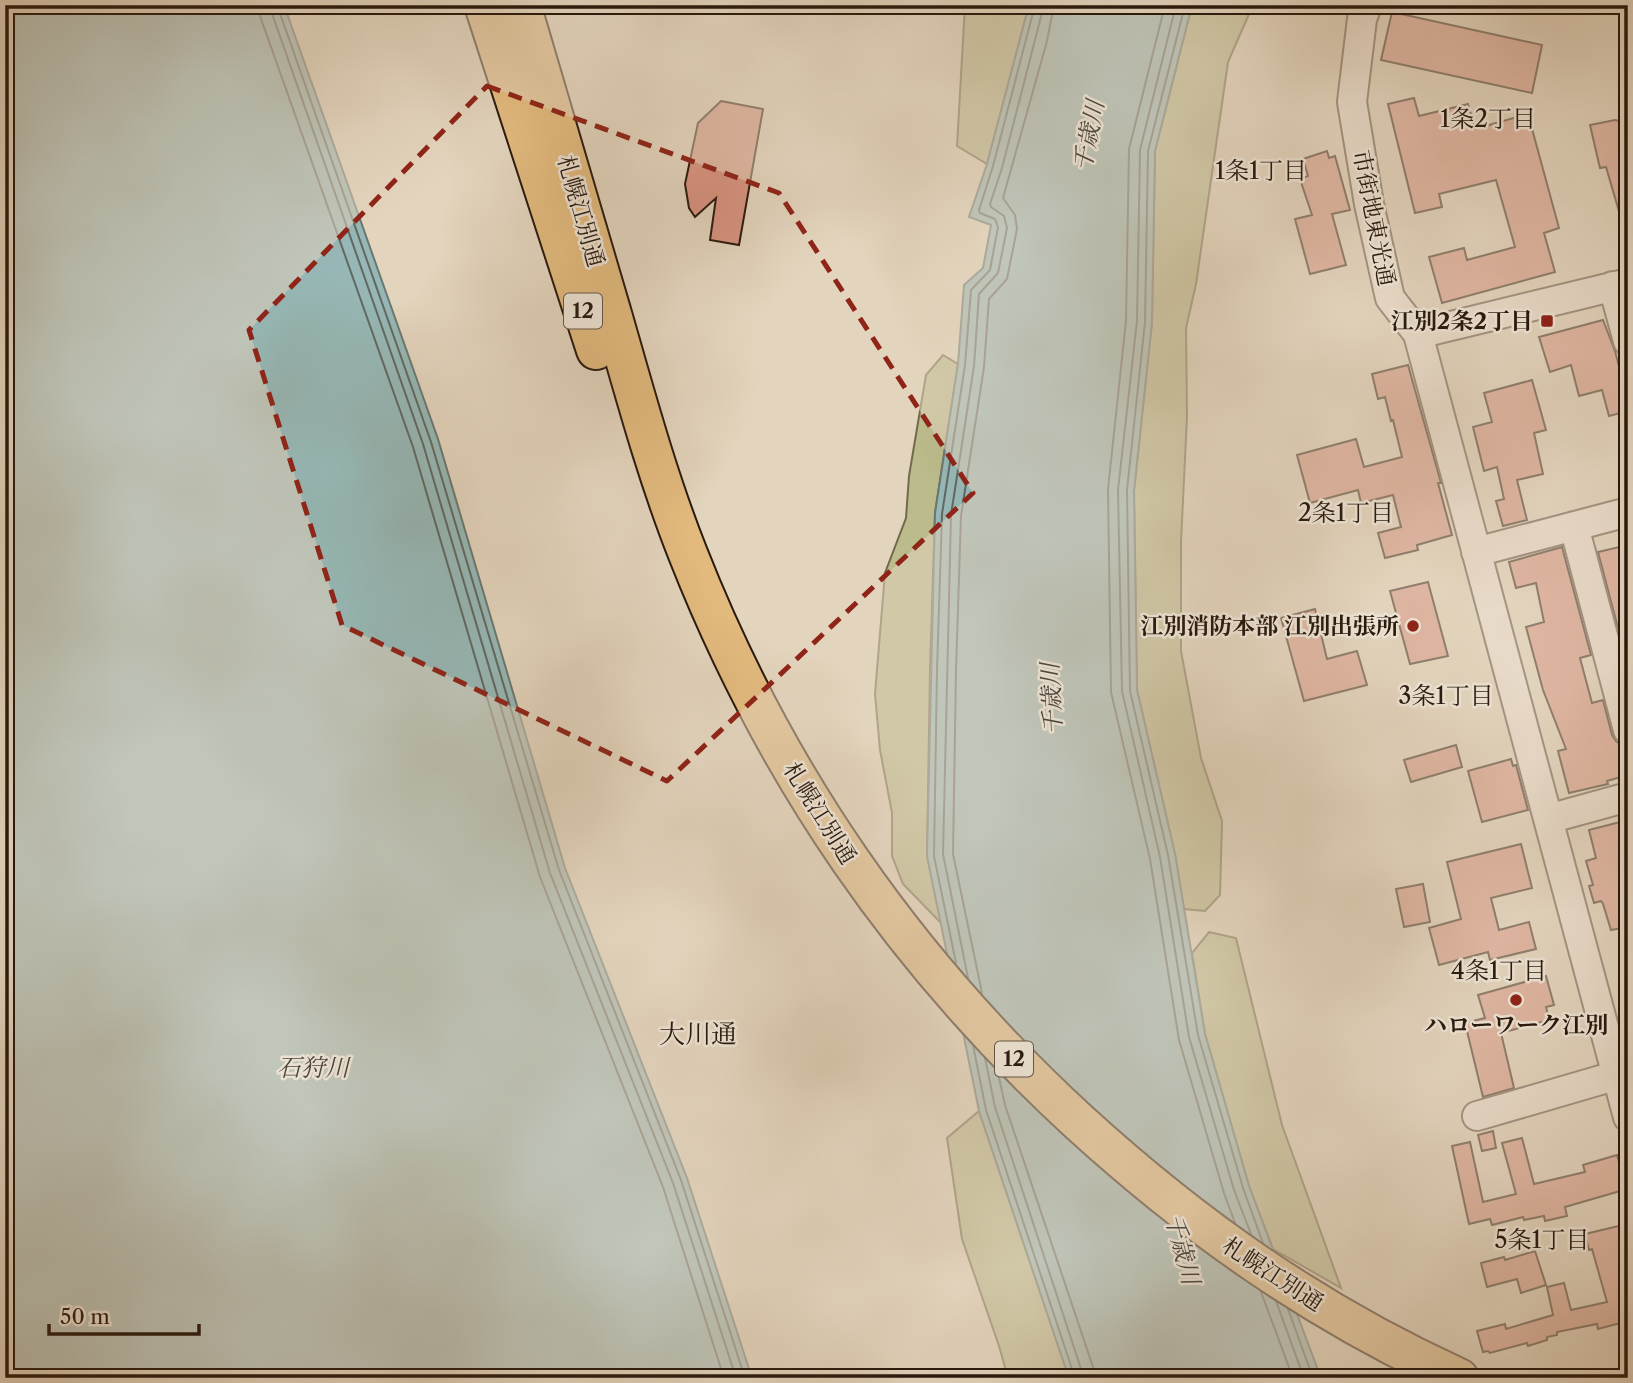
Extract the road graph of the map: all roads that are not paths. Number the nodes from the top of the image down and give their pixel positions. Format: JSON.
{"nodes":[{"id":1,"x":1367,"y":5,"type":"edge"},
{"id":2,"x":497,"y":6,"type":"edge"},
{"id":3,"x":1620,"y":285,"type":"edge"},
{"id":4,"x":1418,"y":334,"type":"junction"},
{"id":5,"x":1628,"y":341,"type":"edge"},
{"id":6,"x":1628,"y":512,"type":"edge"},
{"id":7,"x":1574,"y":526,"type":"junction"},
{"id":8,"x":1476,"y":552,"type":"junction"},
{"id":9,"x":699,"y":608,"type":"junction"},
{"id":10,"x":1628,"y":730,"type":"edge"},
{"id":11,"x":1628,"y":797,"type":"edge"},
{"id":12,"x":1548,"y":819,"type":"junction"},
{"id":13,"x":1622,"y":1073,"type":"edge"},
{"id":14,"x":1477,"y":1116,"type":"dead end"},
{"id":15,"x":1628,"y":1117,"type":"edge"},
{"id":16,"x":1406,"y":1378,"type":"edge"},
{"id":17,"x":1459,"y":1378,"type":"edge"}],
"edges":[{"from":1,"to":4,"type":"street","name":"市街地東光通"},
{"from":2,"to":9,"type":"highway","name":"札幌江別通","number":"12"},
{"from":3,"to":4,"type":"street"},
{"from":3,"to":5,"type":"street"},
{"from":4,"to":8,"type":"street"},
{"from":6,"to":7,"type":"street"},
{"from":7,"to":8,"type":"street"},
{"from":7,"to":10,"type":"street"},
{"from":8,"to":12,"type":"street"},
{"from":9,"to":16,"type":"highway","name":"札幌江別通","number":"12"},
{"from":9,"to":17,"type":"highway","name":"札幌江別通","number":"12"},
{"from":11,"to":12,"type":"street"},
{"from":12,"to":13,"type":"street"},
{"from":13,"to":14,"type":"street"},
{"from":13,"to":15,"type":"street"}]}
